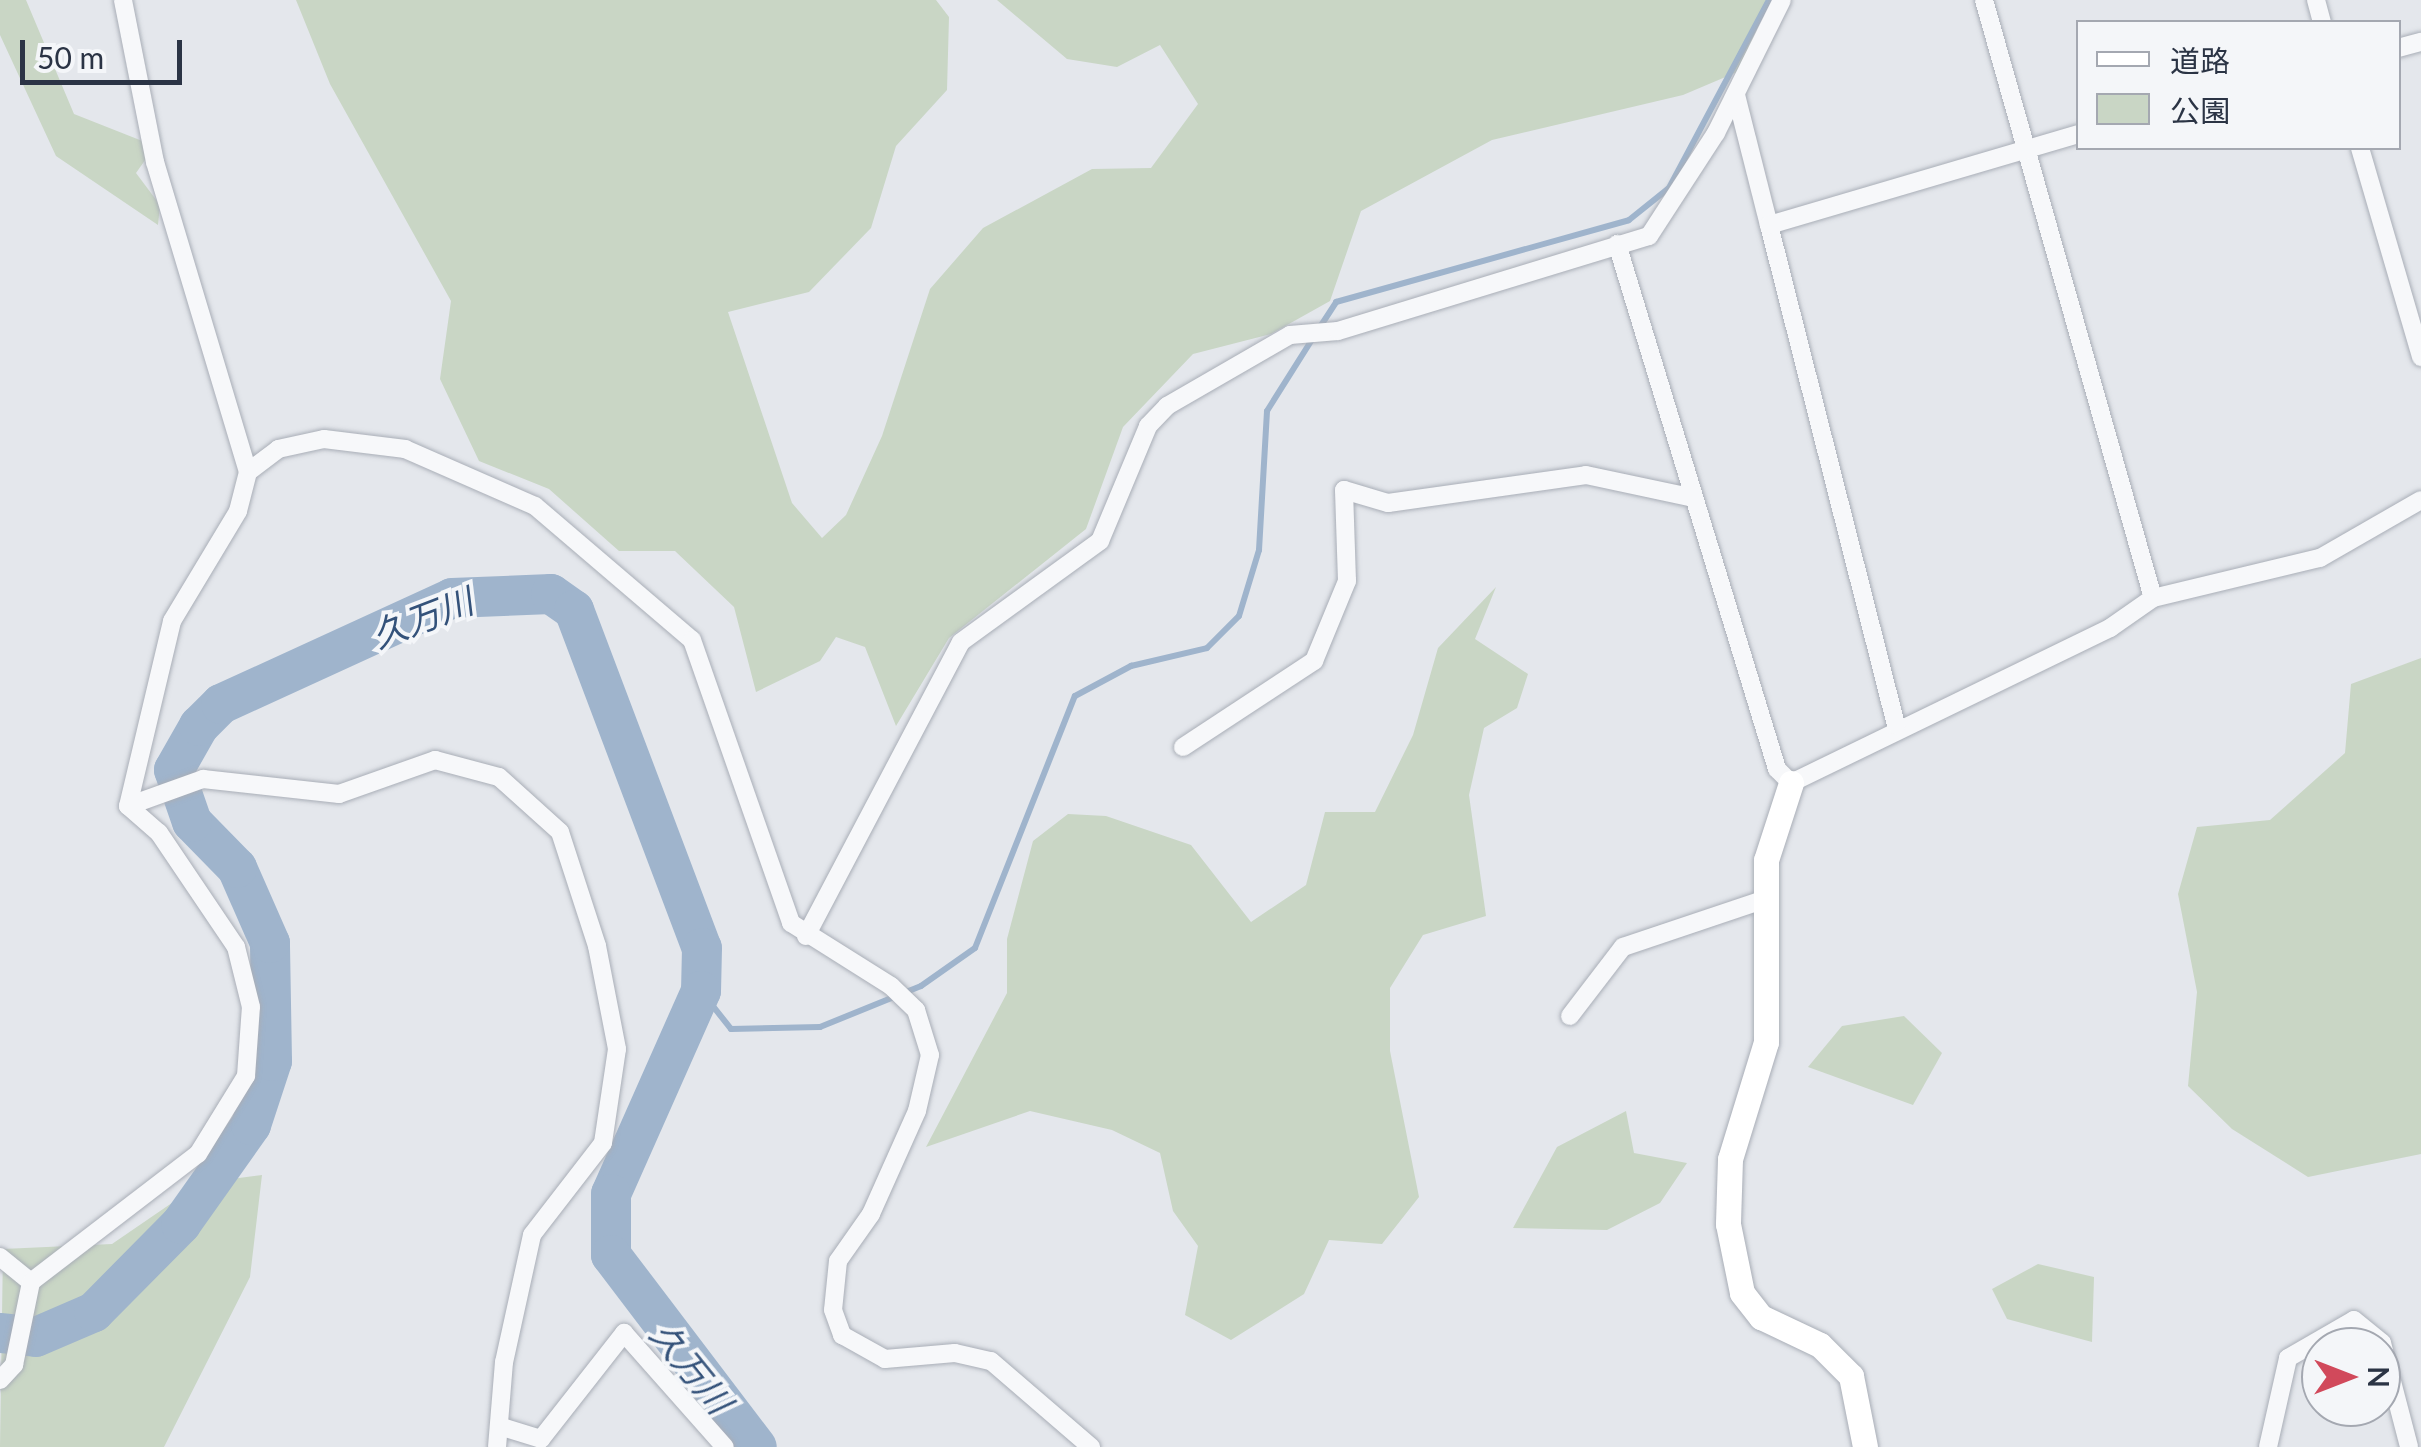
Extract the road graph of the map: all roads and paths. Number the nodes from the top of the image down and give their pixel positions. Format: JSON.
{"nodes":[{"id":1,"x":122,"y":0,"type":"edge"},
{"id":2,"x":1782,"y":0,"type":"edge"},
{"id":3,"x":1984,"y":0,"type":"edge"},
{"id":4,"x":1736,"y":95,"type":"junction"},
{"id":5,"x":2076,"y":135,"type":"edge"},
{"id":6,"x":2023,"y":148,"type":"junction"},
{"id":7,"x":2361,"y":150,"type":"edge"},
{"id":8,"x":1769,"y":225,"type":"junction"},
{"id":9,"x":1617,"y":244,"type":"junction"},
{"id":10,"x":2421,"y":357,"type":"edge"},
{"id":11,"x":248,"y":472,"type":"junction"},
{"id":12,"x":1694,"y":498,"type":"junction"},
{"id":13,"x":2421,"y":500,"type":"edge"},
{"id":14,"x":2153,"y":598,"type":"junction"},
{"id":15,"x":1896,"y":725,"type":"junction"},
{"id":16,"x":1183,"y":747,"type":"dead end"},
{"id":17,"x":1791,"y":784,"type":"junction"},
{"id":18,"x":128,"y":806,"type":"junction"},
{"id":19,"x":1766,"y":898,"type":"junction"},
{"id":20,"x":806,"y":936,"type":"junction"},
{"id":21,"x":1570,"y":1016,"type":"dead end"},
{"id":22,"x":0,"y":1257,"type":"edge"},
{"id":23,"x":31,"y":1282,"type":"junction"},
{"id":24,"x":0,"y":1380,"type":"edge"},
{"id":25,"x":499,"y":1426,"type":"junction"},
{"id":26,"x":498,"y":1447,"type":"edge"},
{"id":27,"x":725,"y":1447,"type":"edge"},
{"id":28,"x":1091,"y":1447,"type":"edge"},
{"id":29,"x":1865,"y":1447,"type":"edge"},
{"id":30,"x":2268,"y":1447,"type":"edge"},
{"id":31,"x":2409,"y":1447,"type":"edge"}],
"edges":[{"from":1,"to":11,"type":"street"},
{"from":2,"to":4,"type":"street"},
{"from":3,"to":6,"type":"street"},
{"from":4,"to":8,"type":"street"},
{"from":4,"to":9,"type":"street"},
{"from":5,"to":6,"type":"street"},
{"from":6,"to":8,"type":"street"},
{"from":6,"to":14,"type":"street"},
{"from":7,"to":10,"type":"street"},
{"from":8,"to":15,"type":"street"},
{"from":9,"to":12,"type":"street"},
{"from":9,"to":20,"type":"street"},
{"from":11,"to":18,"type":"street"},
{"from":11,"to":20,"type":"street"},
{"from":12,"to":16,"type":"street"},
{"from":12,"to":17,"type":"street"},
{"from":13,"to":14,"type":"street"},
{"from":14,"to":15,"type":"street"},
{"from":15,"to":17,"type":"street"},
{"from":17,"to":19,"type":"street"},
{"from":18,"to":23,"type":"street"},
{"from":18,"to":25,"type":"street"},
{"from":19,"to":21,"type":"street"},
{"from":19,"to":29,"type":"street"},
{"from":20,"to":28,"type":"street"},
{"from":22,"to":23,"type":"street"},
{"from":23,"to":24,"type":"street"},
{"from":25,"to":26,"type":"street"},
{"from":25,"to":27,"type":"street"},
{"from":30,"to":31,"type":"street"}]}
